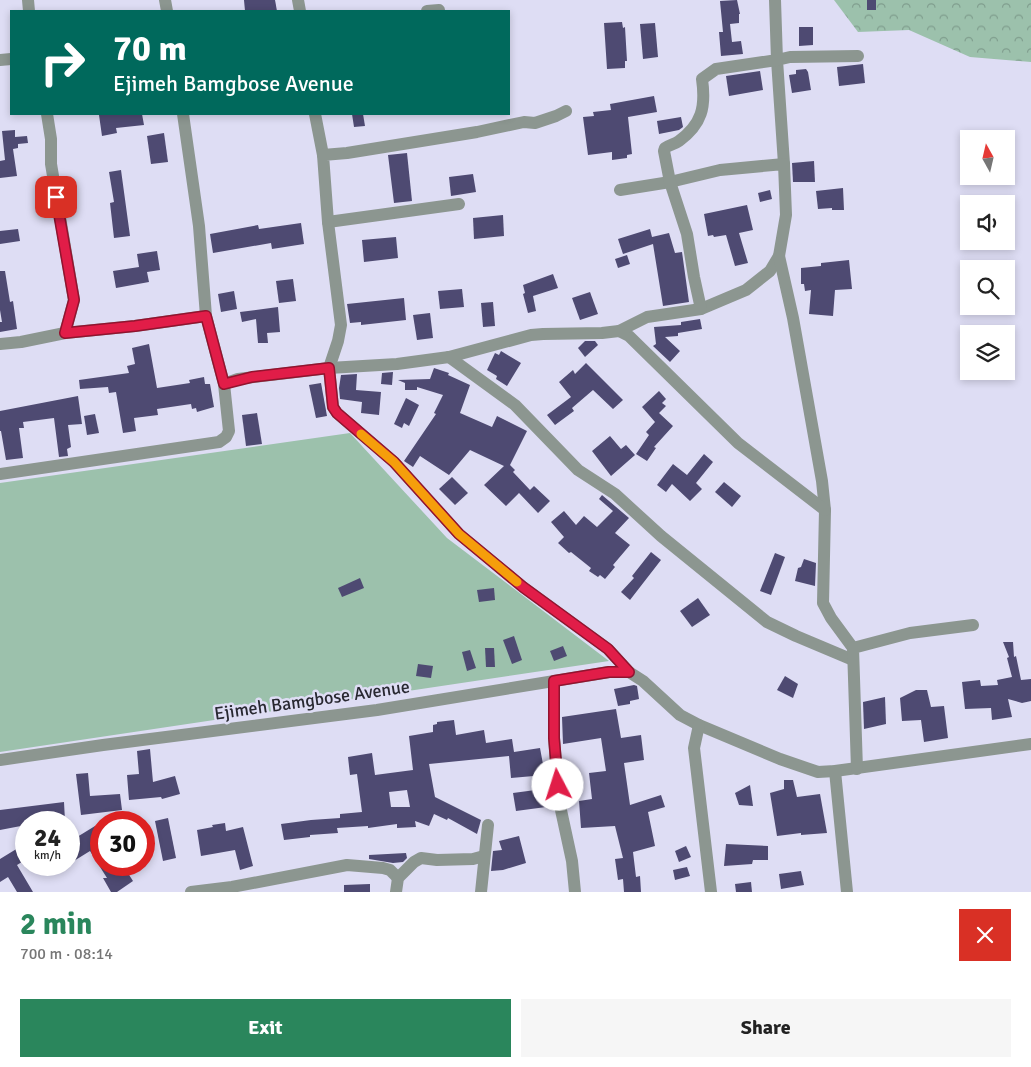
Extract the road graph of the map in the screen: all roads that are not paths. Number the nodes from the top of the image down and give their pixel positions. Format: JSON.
{"nodes":[{"id":1,"x":776,"y":0,"type":"edge"},
{"id":2,"x":858,"y":56,"type":"dead end"},
{"id":3,"x":777,"y":60,"type":"junction"},
{"id":4,"x":566,"y":112,"type":"dead end"},
{"id":5,"x":47,"y":115,"type":"edge"},
{"id":6,"x":183,"y":115,"type":"edge"},
{"id":7,"x":315,"y":115,"type":"edge"},
{"id":8,"x":323,"y":155,"type":"junction"},
{"id":9,"x":784,"y":164,"type":"junction"},
{"id":10,"x":670,"y":182,"type":"junction"},
{"id":11,"x":620,"y":190,"type":"dead end"},
{"id":12,"x":459,"y":204,"type":"dead end"},
{"id":13,"x":328,"y":222,"type":"junction"},
{"id":14,"x":779,"y":256,"type":"junction"},
{"id":15,"x":701,"y":309,"type":"junction"},
{"id":16,"x":206,"y":316,"type":"junction"},
{"id":17,"x":619,"y":331,"type":"junction"},
{"id":18,"x":65,"y":333,"type":"junction"},
{"id":19,"x":0,"y":344,"type":"edge"},
{"id":20,"x":449,"y":357,"type":"junction"},
{"id":21,"x":329,"y":368,"type":"junction"},
{"id":22,"x":224,"y":384,"type":"junction"},
{"id":23,"x":0,"y":474,"type":"edge"},
{"id":24,"x":825,"y":510,"type":"junction"},
{"id":25,"x":973,"y":625,"type":"dead end"},
{"id":26,"x":853,"y":654,"type":"junction"},
{"id":27,"x":629,"y":672,"type":"junction"},
{"id":28,"x":554,"y":681,"type":"junction"},
{"id":29,"x":699,"y":725,"type":"junction"},
{"id":30,"x":1031,"y":744,"type":"edge"},
{"id":31,"x":0,"y":760,"type":"edge"},
{"id":32,"x":858,"y":769,"type":"junction"},
{"id":33,"x":834,"y":771,"type":"junction"},
{"id":34,"x":488,"y":825,"type":"dead end"},
{"id":35,"x":484,"y":856,"type":"junction"},
{"id":36,"x":398,"y":878,"type":"junction"},
{"id":37,"x":191,"y":892,"type":"edge"},
{"id":38,"x":396,"y":892,"type":"edge"},
{"id":39,"x":481,"y":892,"type":"edge"},
{"id":40,"x":575,"y":892,"type":"edge"},
{"id":41,"x":711,"y":892,"type":"edge"},
{"id":42,"x":847,"y":892,"type":"edge"}],
"edges":[{"from":1,"to":3,"type":"street"},
{"from":2,"to":3,"type":"street"},
{"from":3,"to":9,"type":"street"},
{"from":3,"to":10,"type":"street"},
{"from":4,"to":8,"type":"street"},
{"from":5,"to":18,"type":"street"},
{"from":6,"to":16,"type":"street"},
{"from":7,"to":8,"type":"street"},
{"from":8,"to":13,"type":"street"},
{"from":9,"to":10,"type":"street"},
{"from":9,"to":14,"type":"street"},
{"from":10,"to":11,"type":"street"},
{"from":10,"to":15,"type":"street"},
{"from":12,"to":13,"type":"street"},
{"from":13,"to":21,"type":"street"},
{"from":14,"to":15,"type":"street"},
{"from":14,"to":24,"type":"street"},
{"from":15,"to":17,"type":"street"},
{"from":16,"to":18,"type":"street"},
{"from":16,"to":22,"type":"street"},
{"from":17,"to":20,"type":"street"},
{"from":17,"to":24,"type":"street"},
{"from":18,"to":19,"type":"street"},
{"from":20,"to":21,"type":"street"},
{"from":20,"to":26,"type":"street"},
{"from":21,"to":22,"type":"street"},
{"from":21,"to":27,"type":"street"},
{"from":22,"to":23,"type":"street"},
{"from":24,"to":26,"type":"street"},
{"from":25,"to":26,"type":"street"},
{"from":26,"to":32,"type":"street"},
{"from":27,"to":28,"type":"street","name":"Ejimeh Bamgbose Avenue"},
{"from":27,"to":29,"type":"street"},
{"from":28,"to":31,"type":"street","name":"Ejimeh Bamgbose Avenue"},
{"from":28,"to":40,"type":"street"},
{"from":29,"to":33,"type":"street"},
{"from":29,"to":41,"type":"street"},
{"from":30,"to":32,"type":"street"},
{"from":32,"to":33,"type":"street"},
{"from":33,"to":42,"type":"street"},
{"from":34,"to":35,"type":"street"},
{"from":35,"to":36,"type":"street"},
{"from":35,"to":39,"type":"street"},
{"from":36,"to":37,"type":"street"},
{"from":36,"to":38,"type":"street"}]}
